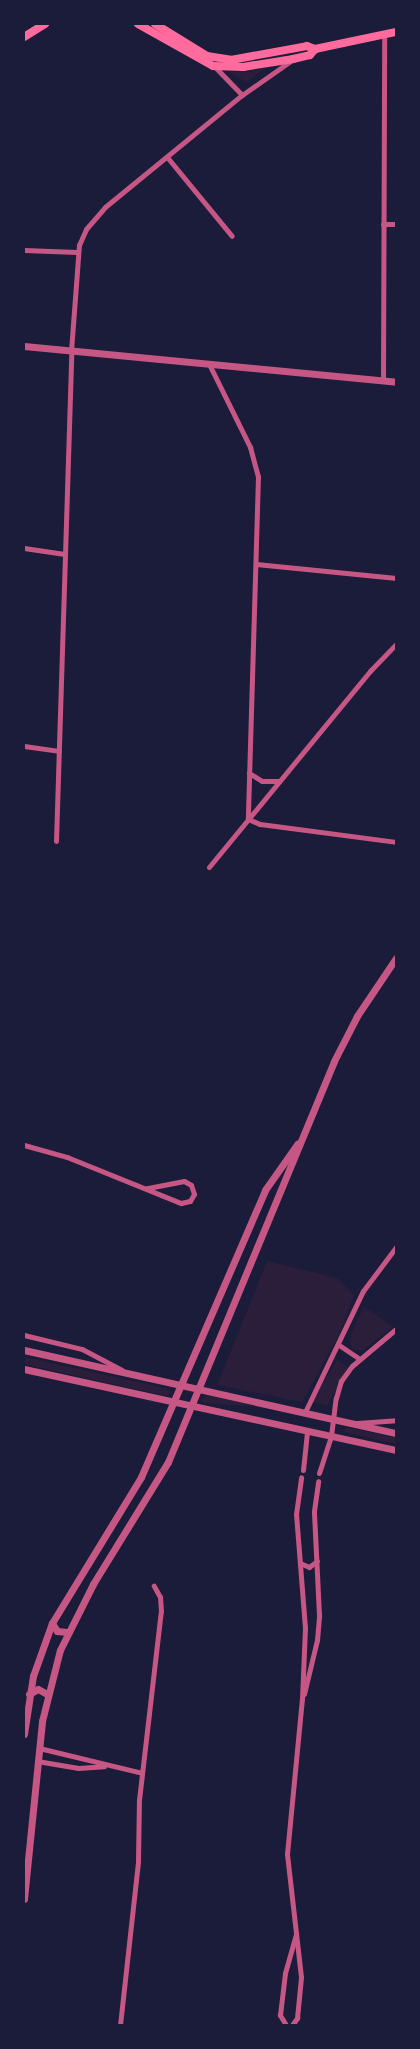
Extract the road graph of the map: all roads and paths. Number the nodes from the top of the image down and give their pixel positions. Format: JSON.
{"nodes":[{"id":1,"x":45,"y":24,"type":"edge"},
{"id":2,"x":138,"y":24,"type":"edge"},
{"id":3,"x":155,"y":24,"type":"edge"},
{"id":4,"x":396,"y":32,"type":"edge"},
{"id":5,"x":384,"y":34,"type":"junction"},
{"id":6,"x":24,"y":37,"type":"edge"},
{"id":7,"x":315,"y":49,"type":"junction"},
{"id":8,"x":292,"y":59,"type":"junction"},
{"id":9,"x":213,"y":66,"type":"junction"},
{"id":10,"x":242,"y":95,"type":"junction"},
{"id":11,"x":167,"y":157,"type":"junction"},
{"id":12,"x":383,"y":224,"type":"junction"},
{"id":13,"x":396,"y":224,"type":"edge"},
{"id":14,"x":232,"y":236,"type":"dead end"},
{"id":15,"x":24,"y":250,"type":"edge"},
{"id":16,"x":77,"y":252,"type":"junction"},
{"id":17,"x":24,"y":346,"type":"edge"},
{"id":18,"x":71,"y":351,"type":"junction"},
{"id":19,"x":209,"y":364,"type":"junction"},
{"id":20,"x":383,"y":381,"type":"junction"},
{"id":21,"x":396,"y":382,"type":"edge"},
{"id":22,"x":24,"y":548,"type":"edge"},
{"id":23,"x":65,"y":554,"type":"junction"},
{"id":24,"x":256,"y":564,"type":"junction"},
{"id":25,"x":396,"y":578,"type":"edge"},
{"id":26,"x":396,"y":644,"type":"edge"},
{"id":27,"x":24,"y":746,"type":"edge"},
{"id":28,"x":59,"y":751,"type":"junction"},
{"id":29,"x":249,"y":773,"type":"junction"},
{"id":30,"x":279,"y":781,"type":"junction"},
{"id":31,"x":248,"y":819,"type":"junction"},
{"id":32,"x":56,"y":841,"type":"dead end"},
{"id":33,"x":396,"y":842,"type":"edge"},
{"id":34,"x":210,"y":867,"type":"dead end"},
{"id":35,"x":396,"y":958,"type":"edge"},
{"id":36,"x":306,"y":1132,"type":"junction"},
{"id":37,"x":24,"y":1145,"type":"edge"},
{"id":38,"x":147,"y":1188,"type":"junction"},
{"id":39,"x":396,"y":1247,"type":"edge"},
{"id":40,"x":396,"y":1329,"type":"edge"},
{"id":41,"x":24,"y":1335,"type":"edge"},
{"id":42,"x":339,"y":1345,"type":"junction"},
{"id":43,"x":24,"y":1350,"type":"edge"},
{"id":44,"x":360,"y":1359,"type":"junction"},
{"id":45,"x":24,"y":1369,"type":"edge"},
{"id":46,"x":124,"y":1372,"type":"junction"},
{"id":47,"x":182,"y":1384,"type":"junction"},
{"id":48,"x":200,"y":1388,"type":"junction"},
{"id":49,"x":175,"y":1403,"type":"junction"},
{"id":50,"x":192,"y":1407,"type":"junction"},
{"id":51,"x":305,"y":1412,"type":"junction"},
{"id":52,"x":335,"y":1419,"type":"junction"},
{"id":53,"x":396,"y":1420,"type":"edge"},
{"id":54,"x":355,"y":1424,"type":"junction"},
{"id":55,"x":307,"y":1431,"type":"junction"},
{"id":56,"x":396,"y":1433,"type":"edge"},
{"id":57,"x":331,"y":1436,"type":"junction"},
{"id":58,"x":396,"y":1450,"type":"edge"},
{"id":59,"x":303,"y":1470,"type":"dead end"},
{"id":60,"x":320,"y":1474,"type":"dead end"},
{"id":61,"x":301,"y":1478,"type":"dead end"},
{"id":62,"x":318,"y":1481,"type":"dead end"},
{"id":63,"x":317,"y":1561,"type":"junction"},
{"id":64,"x":300,"y":1563,"type":"junction"},
{"id":65,"x":154,"y":1586,"type":"dead end"},
{"id":66,"x":52,"y":1623,"type":"junction"},
{"id":67,"x":67,"y":1632,"type":"junction"},
{"id":68,"x":29,"y":1694,"type":"junction"},
{"id":69,"x":47,"y":1694,"type":"junction"},
{"id":70,"x":302,"y":1699,"type":"junction"},
{"id":71,"x":24,"y":1734,"type":"edge"},
{"id":72,"x":39,"y":1748,"type":"junction"},
{"id":73,"x":37,"y":1761,"type":"junction"},
{"id":74,"x":105,"y":1766,"type":"junction"},
{"id":75,"x":142,"y":1773,"type":"junction"},
{"id":76,"x":32,"y":1810,"type":"junction"},
{"id":77,"x":24,"y":1812,"type":"edge"},
{"id":78,"x":24,"y":1899,"type":"edge"},
{"id":79,"x":296,"y":1934,"type":"junction"},
{"id":80,"x":120,"y":2025,"type":"edge"},
{"id":81,"x":286,"y":2025,"type":"edge"},
{"id":82,"x":292,"y":2025,"type":"edge"}],
"edges":[{"from":1,"to":6,"type":"main road"},
{"from":2,"to":9,"type":"main road"},
{"from":3,"to":7,"type":"main road"},
{"from":4,"to":5,"type":"main road"},
{"from":5,"to":7,"type":"main road"},
{"from":5,"to":12,"type":"street"},
{"from":7,"to":8,"type":"main road"},
{"from":8,"to":9,"type":"main road"},
{"from":8,"to":10,"type":"street"},
{"from":9,"to":10,"type":"street"},
{"from":10,"to":11,"type":"street"},
{"from":11,"to":14,"type":"street"},
{"from":11,"to":16,"type":"street"},
{"from":12,"to":13,"type":"street"},
{"from":12,"to":20,"type":"street"},
{"from":15,"to":16,"type":"street"},
{"from":16,"to":18,"type":"street"},
{"from":17,"to":18,"type":"street"},
{"from":18,"to":19,"type":"street"},
{"from":18,"to":23,"type":"street"},
{"from":19,"to":20,"type":"street"},
{"from":19,"to":24,"type":"street"},
{"from":20,"to":21,"type":"street"},
{"from":22,"to":23,"type":"street"},
{"from":23,"to":28,"type":"street"},
{"from":24,"to":25,"type":"street"},
{"from":24,"to":29,"type":"street"},
{"from":26,"to":30,"type":"street"},
{"from":27,"to":28,"type":"street"},
{"from":28,"to":32,"type":"street"},
{"from":29,"to":30,"type":"street"},
{"from":29,"to":31,"type":"street"},
{"from":30,"to":31,"type":"street"},
{"from":31,"to":33,"type":"street"},
{"from":31,"to":34,"type":"street"},
{"from":35,"to":36,"type":"street"},
{"from":36,"to":47,"type":"street"},
{"from":36,"to":48,"type":"street"},
{"from":37,"to":38,"type":"street"},
{"from":38,"to":38,"type":"street"},
{"from":39,"to":42,"type":"street"},
{"from":40,"to":44,"type":"street"},
{"from":41,"to":46,"type":"street"},
{"from":42,"to":44,"type":"street"},
{"from":42,"to":51,"type":"street"},
{"from":43,"to":46,"type":"street"},
{"from":44,"to":52,"type":"street"},
{"from":45,"to":49,"type":"street"},
{"from":46,"to":47,"type":"street"},
{"from":47,"to":48,"type":"street"},
{"from":47,"to":49,"type":"street"},
{"from":48,"to":50,"type":"street"},
{"from":48,"to":51,"type":"street"},
{"from":49,"to":50,"type":"street"},
{"from":49,"to":66,"type":"street"},
{"from":50,"to":55,"type":"street"},
{"from":50,"to":67,"type":"street"},
{"from":51,"to":52,"type":"street"},
{"from":52,"to":54,"type":"street"},
{"from":52,"to":57,"type":"street"},
{"from":53,"to":54,"type":"street"},
{"from":54,"to":56,"type":"street"},
{"from":55,"to":57,"type":"street"},
{"from":55,"to":59,"type":"street"},
{"from":57,"to":58,"type":"street"},
{"from":57,"to":60,"type":"street"},
{"from":61,"to":64,"type":"street"},
{"from":62,"to":63,"type":"street"},
{"from":63,"to":64,"type":"street"},
{"from":63,"to":70,"type":"street"},
{"from":64,"to":70,"type":"street"},
{"from":65,"to":75,"type":"street"},
{"from":66,"to":67,"type":"street"},
{"from":66,"to":68,"type":"street"},
{"from":67,"to":69,"type":"street"},
{"from":68,"to":69,"type":"street"},
{"from":68,"to":71,"type":"street"},
{"from":69,"to":72,"type":"street"},
{"from":70,"to":79,"type":"street"},
{"from":72,"to":73,"type":"street"},
{"from":72,"to":74,"type":"street"},
{"from":73,"to":74,"type":"street"},
{"from":73,"to":76,"type":"street"},
{"from":74,"to":75,"type":"street"},
{"from":75,"to":80,"type":"street"},
{"from":76,"to":77,"type":"street"},
{"from":76,"to":78,"type":"street"},
{"from":79,"to":81,"type":"street"},
{"from":79,"to":82,"type":"street"}]}
